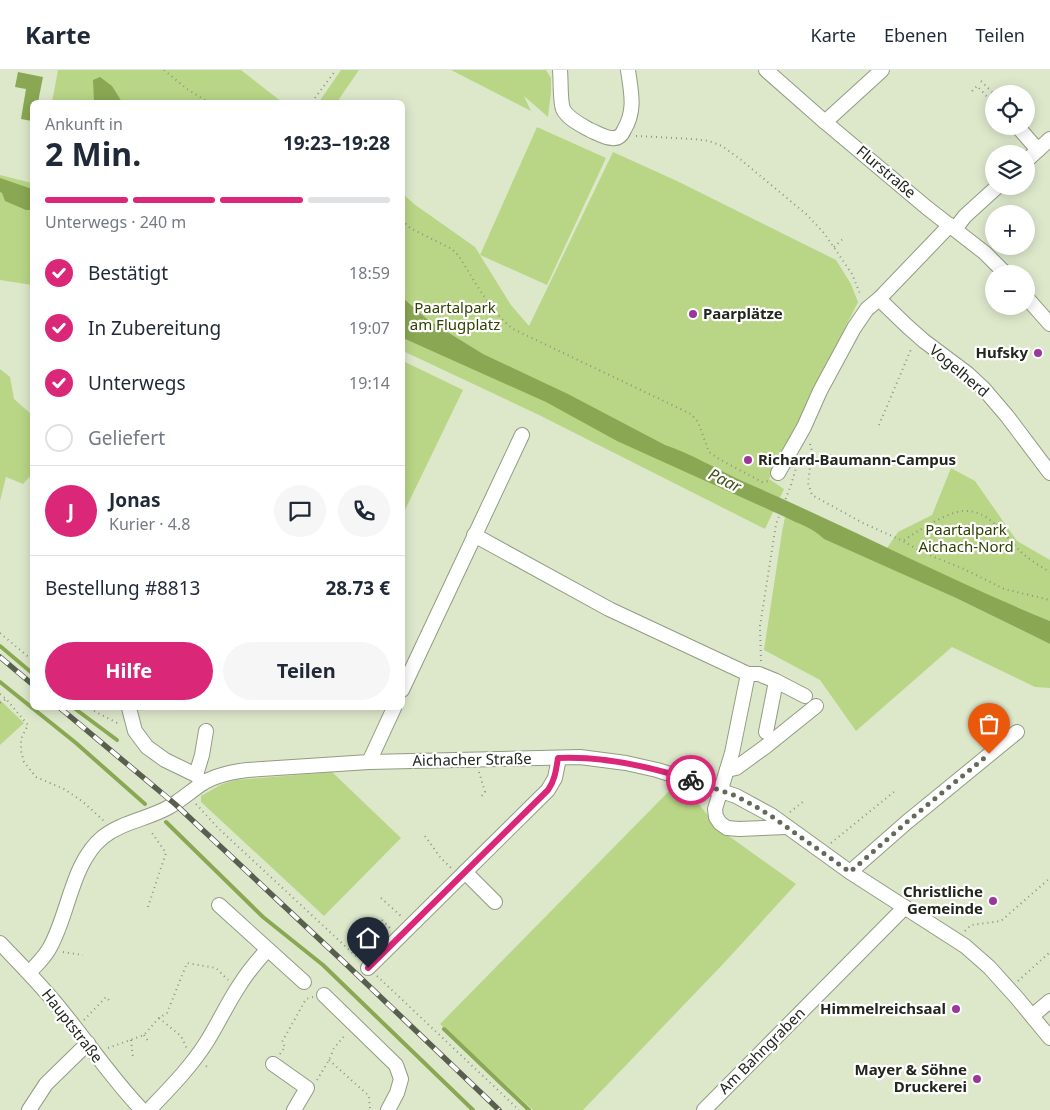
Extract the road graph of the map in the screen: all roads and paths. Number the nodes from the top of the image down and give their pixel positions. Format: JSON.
{"nodes":[{"id":1,"x":164,"y":70,"type":"edge"},
{"id":2,"x":336,"y":70,"type":"edge"},
{"id":3,"x":560,"y":70,"type":"edge"},
{"id":4,"x":628,"y":70,"type":"edge"},
{"id":5,"x":766,"y":70,"type":"edge"},
{"id":6,"x":882,"y":70,"type":"edge"},
{"id":7,"x":981,"y":81,"type":"dead end"},
{"id":8,"x":985,"y":85,"type":"edge"},
{"id":9,"x":972,"y":91,"type":"dead end"},
{"id":10,"x":985,"y":94,"type":"edge"},
{"id":11,"x":205,"y":100,"type":"edge"},
{"id":12,"x":314,"y":100,"type":"edge"},
{"id":13,"x":825,"y":122,"type":"junction"},
{"id":14,"x":624,"y":132,"type":"junction"},
{"id":15,"x":1031,"y":135,"type":"edge"},
{"id":16,"x":1046,"y":145,"type":"edge"},
{"id":17,"x":1035,"y":154,"type":"edge"},
{"id":18,"x":988,"y":195,"type":"edge"},
{"id":19,"x":405,"y":223,"type":"edge"},
{"id":20,"x":952,"y":227,"type":"junction"},
{"id":21,"x":843,"y":239,"type":"dead end"},
{"id":22,"x":834,"y":247,"type":"junction"},
{"id":23,"x":997,"y":265,"type":"edge"},
{"id":24,"x":880,"y":299,"type":"junction"},
{"id":25,"x":1035,"y":307,"type":"edge"},
{"id":26,"x":867,"y":310,"type":"junction"},
{"id":27,"x":1050,"y":324,"type":"edge"},
{"id":28,"x":917,"y":335,"type":"junction"},
{"id":29,"x":879,"y":425,"type":"dead end"},
{"id":30,"x":804,"y":427,"type":"junction"},
{"id":31,"x":522,"y":435,"type":"dead end"},
{"id":32,"x":778,"y":473,"type":"joint"},
{"id":33,"x":1050,"y":473,"type":"edge"},
{"id":34,"x":791,"y":485,"type":"dead end"},
{"id":35,"x":474,"y":536,"type":"junction"},
{"id":36,"x":903,"y":541,"type":"junction"},
{"id":37,"x":771,"y":559,"type":"dead end"},
{"id":38,"x":1050,"y":572,"type":"edge"},
{"id":39,"x":1050,"y":600,"type":"edge"},
{"id":40,"x":0,"y":632,"type":"edge"},
{"id":41,"x":30,"y":658,"type":"edge"},
{"id":42,"x":748,"y":674,"type":"junction"},
{"id":43,"x":776,"y":681,"type":"junction"},
{"id":44,"x":405,"y":683,"type":"edge"},
{"id":45,"x":0,"y":694,"type":"edge"},
{"id":46,"x":805,"y":696,"type":"dead end"},
{"id":47,"x":6,"y":699,"type":"junction"},
{"id":48,"x":0,"y":703,"type":"edge"},
{"id":49,"x":816,"y":706,"type":"dead end"},
{"id":50,"x":94,"y":710,"type":"edge"},
{"id":51,"x":130,"y":710,"type":"edge"},
{"id":52,"x":393,"y":710,"type":"edge"},
{"id":53,"x":135,"y":730,"type":"junction"},
{"id":54,"x":206,"y":730,"type":"dead end"},
{"id":55,"x":766,"y":732,"type":"dead end"},
{"id":56,"x":1017,"y":732,"type":"dead end"},
{"id":57,"x":558,"y":758,"type":"junction"},
{"id":58,"x":476,"y":760,"type":"junction"},
{"id":59,"x":369,"y":762,"type":"junction"},
{"id":60,"x":727,"y":770,"type":"junction"},
{"id":61,"x":200,"y":779,"type":"junction"},
{"id":62,"x":721,"y":791,"type":"junction"},
{"id":63,"x":895,"y":791,"type":"dead end"},
{"id":64,"x":189,"y":794,"type":"junction"},
{"id":65,"x":481,"y":797,"type":"dead end"},
{"id":66,"x":804,"y":801,"type":"dead end"},
{"id":67,"x":143,"y":818,"type":"junction"},
{"id":68,"x":782,"y":824,"type":"junction"},
{"id":69,"x":112,"y":831,"type":"junction"},
{"id":70,"x":425,"y":836,"type":"dead end"},
{"id":71,"x":821,"y":852,"type":"junction"},
{"id":72,"x":850,"y":872,"type":"junction"},
{"id":73,"x":463,"y":874,"type":"junction"},
{"id":74,"x":1050,"y":878,"type":"edge"},
{"id":75,"x":381,"y":898,"type":"dead end"},
{"id":76,"x":495,"y":902,"type":"dead end"},
{"id":77,"x":219,"y":905,"type":"dead end"},
{"id":78,"x":148,"y":907,"type":"dead end"},
{"id":79,"x":905,"y":907,"type":"junction"},
{"id":80,"x":410,"y":925,"type":"junction"},
{"id":81,"x":957,"y":940,"type":"junction"},
{"id":82,"x":0,"y":943,"type":"edge"},
{"id":83,"x":49,"y":950,"type":"junction"},
{"id":84,"x":267,"y":950,"type":"junction"},
{"id":85,"x":1050,"y":952,"type":"edge"},
{"id":86,"x":82,"y":956,"type":"dead end"},
{"id":87,"x":368,"y":968,"type":"junction"},
{"id":88,"x":29,"y":973,"type":"junction"},
{"id":89,"x":304,"y":982,"type":"dead end"},
{"id":90,"x":237,"y":988,"type":"junction"},
{"id":91,"x":1009,"y":989,"type":"junction"},
{"id":92,"x":324,"y":994,"type":"joint"},
{"id":93,"x":110,"y":1001,"type":"dead end"},
{"id":94,"x":1050,"y":1001,"type":"edge"},
{"id":95,"x":1032,"y":1016,"type":"junction"},
{"id":96,"x":159,"y":1018,"type":"junction"},
{"id":97,"x":355,"y":1024,"type":"junction"},
{"id":98,"x":76,"y":1028,"type":"junction"},
{"id":99,"x":144,"y":1035,"type":"junction"},
{"id":100,"x":1050,"y":1038,"type":"edge"},
{"id":101,"x":131,"y":1039,"type":"junction"},
{"id":102,"x":148,"y":1041,"type":"dead end"},
{"id":103,"x":91,"y":1048,"type":"junction"},
{"id":104,"x":133,"y":1058,"type":"dead end"},
{"id":105,"x":195,"y":1058,"type":"junction"},
{"id":106,"x":329,"y":1060,"type":"junction"},
{"id":107,"x":273,"y":1064,"type":"joint"},
{"id":108,"x":210,"y":1069,"type":"dead end"},
{"id":109,"x":307,"y":1088,"type":"junction"},
{"id":110,"x":29,"y":1110,"type":"edge"},
{"id":111,"x":142,"y":1110,"type":"edge"},
{"id":112,"x":149,"y":1110,"type":"edge"},
{"id":113,"x":294,"y":1110,"type":"edge"},
{"id":114,"x":370,"y":1110,"type":"edge"},
{"id":115,"x":388,"y":1110,"type":"edge"},
{"id":116,"x":519,"y":1110,"type":"edge"},
{"id":117,"x":704,"y":1110,"type":"edge"}],
"edges":[{"from":1,"to":11,"type":"path"},
{"from":2,"to":12,"type":"path"},
{"from":3,"to":14,"type":"street"},
{"from":4,"to":14,"type":"street"},
{"from":5,"to":13,"type":"street","name":"Flurstraße"},
{"from":6,"to":13,"type":"street"},
{"from":7,"to":8,"type":"path"},
{"from":9,"to":10,"type":"path"},
{"from":13,"to":20,"type":"street","name":"Flurstraße"},
{"from":14,"to":22,"type":"path"},
{"from":15,"to":16,"type":"street"},
{"from":16,"to":17,"type":"street"},
{"from":18,"to":20,"type":"street"},
{"from":19,"to":32,"type":"path"},
{"from":20,"to":23,"type":"street","name":"Flurstraße"},
{"from":20,"to":24,"type":"street"},
{"from":21,"to":22,"type":"path"},
{"from":22,"to":26,"type":"path"},
{"from":24,"to":26,"type":"street"},
{"from":24,"to":28,"type":"street","name":"Vogelherd"},
{"from":25,"to":27,"type":"street"},
{"from":26,"to":30,"type":"street"},
{"from":28,"to":29,"type":"path"},
{"from":28,"to":33,"type":"street","name":"Vogelherd"},
{"from":30,"to":32,"type":"street"},
{"from":30,"to":36,"type":"path"},
{"from":31,"to":35,"type":"street"},
{"from":34,"to":37,"type":"path"},
{"from":35,"to":42,"type":"street"},
{"from":35,"to":44,"type":"street"},
{"from":36,"to":38,"type":"path"},
{"from":36,"to":39,"type":"path"},
{"from":40,"to":41,"type":"path"},
{"from":42,"to":43,"type":"street"},
{"from":42,"to":60,"type":"street"},
{"from":43,"to":46,"type":"street"},
{"from":43,"to":55,"type":"street"},
{"from":45,"to":47,"type":"path"},
{"from":47,"to":48,"type":"path"},
{"from":47,"to":69,"type":"path"},
{"from":49,"to":60,"type":"street"},
{"from":50,"to":53,"type":"path"},
{"from":51,"to":53,"type":"street"},
{"from":52,"to":59,"type":"street"},
{"from":53,"to":61,"type":"street"},
{"from":54,"to":61,"type":"street"},
{"from":56,"to":72,"type":"street"},
{"from":57,"to":58,"type":"street","name":"Aichacher Straße"},
{"from":57,"to":62,"type":"street","name":"Aichacher Straße"},
{"from":57,"to":73,"type":"street"},
{"from":58,"to":59,"type":"street","name":"Aichacher Straße"},
{"from":58,"to":65,"type":"path"},
{"from":59,"to":61,"type":"street","name":"Aichacher Straße"},
{"from":60,"to":62,"type":"street"},
{"from":61,"to":64,"type":"street","name":"Aichacher Straße"},
{"from":62,"to":68,"type":"street","name":"Aichacher Straße"},
{"from":62,"to":68,"type":"street"},
{"from":63,"to":71,"type":"path"},
{"from":64,"to":67,"type":"street","name":"Aichacher Straße"},
{"from":64,"to":87,"type":"path"},
{"from":66,"to":68,"type":"path"},
{"from":67,"to":69,"type":"street","name":"Aichacher Straße"},
{"from":67,"to":78,"type":"path"},
{"from":68,"to":71,"type":"street","name":"Aichacher Straße"},
{"from":69,"to":83,"type":"street","name":"Aichacher Straße"},
{"from":70,"to":73,"type":"path"},
{"from":71,"to":72,"type":"street","name":"Aichacher Straße"},
{"from":72,"to":79,"type":"street","name":"Aichacher Straße"},
{"from":73,"to":76,"type":"street"},
{"from":73,"to":80,"type":"street"},
{"from":74,"to":81,"type":"path"},
{"from":75,"to":80,"type":"path"},
{"from":77,"to":84,"type":"street"},
{"from":79,"to":81,"type":"street","name":"Aichacher Straße"},
{"from":79,"to":117,"type":"street","name":"Am Bahngraben"},
{"from":80,"to":87,"type":"street"},
{"from":81,"to":91,"type":"street","name":"Aichacher Straße"},
{"from":82,"to":88,"type":"street","name":"Hauptstraße"},
{"from":83,"to":86,"type":"path"},
{"from":83,"to":88,"type":"street","name":"Aichacher Straße"},
{"from":84,"to":89,"type":"street"},
{"from":84,"to":90,"type":"street"},
{"from":85,"to":91,"type":"path"},
{"from":87,"to":116,"type":"path"},
{"from":88,"to":98,"type":"street","name":"Hauptstraße"},
{"from":90,"to":96,"type":"path"},
{"from":90,"to":105,"type":"street"},
{"from":91,"to":95,"type":"street","name":"Aichacher Straße"},
{"from":92,"to":97,"type":"street"},
{"from":92,"to":107,"type":"path"},
{"from":93,"to":98,"type":"path"},
{"from":94,"to":95,"type":"street"},
{"from":95,"to":100,"type":"street","name":"Aichacher Straße"},
{"from":96,"to":99,"type":"path"},
{"from":96,"to":105,"type":"path"},
{"from":97,"to":106,"type":"path"},
{"from":97,"to":115,"type":"street"},
{"from":98,"to":103,"type":"street","name":"Hauptstraße"},
{"from":99,"to":101,"type":"path"},
{"from":99,"to":102,"type":"path"},
{"from":101,"to":103,"type":"path"},
{"from":101,"to":104,"type":"path"},
{"from":103,"to":110,"type":"street"},
{"from":103,"to":111,"type":"street","name":"Hauptstraße"},
{"from":105,"to":108,"type":"path"},
{"from":105,"to":112,"type":"street"},
{"from":106,"to":109,"type":"path"},
{"from":106,"to":114,"type":"path"},
{"from":107,"to":109,"type":"street"},
{"from":109,"to":113,"type":"street"}]}
